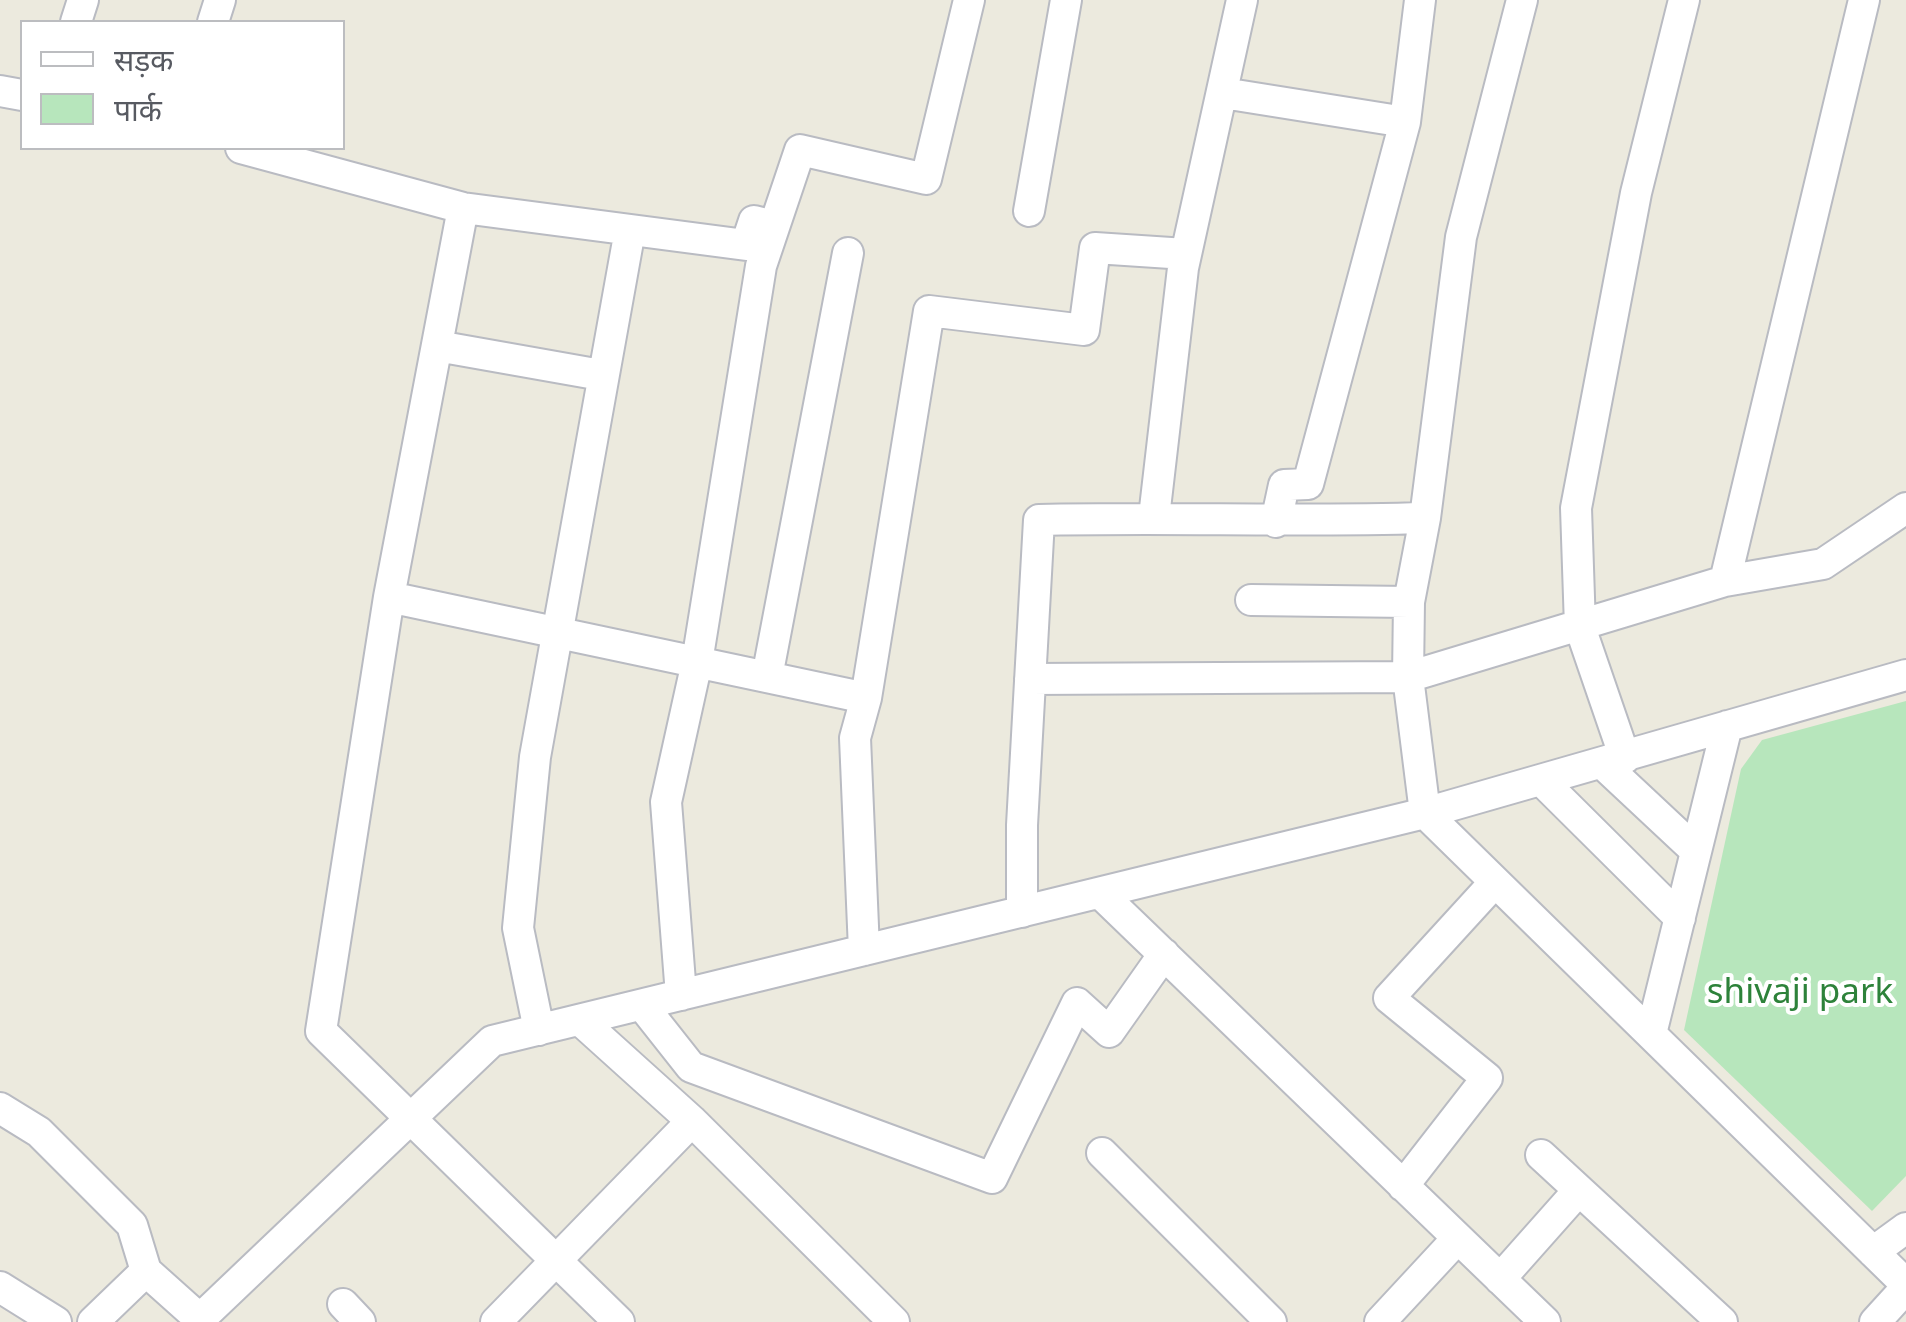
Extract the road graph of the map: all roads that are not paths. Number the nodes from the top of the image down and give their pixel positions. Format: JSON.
{"nodes":[{"id":1,"x":970,"y":0,"type":"edge"},
{"id":2,"x":1066,"y":0,"type":"edge"},
{"id":3,"x":1242,"y":0,"type":"edge"},
{"id":4,"x":1420,"y":0,"type":"edge"},
{"id":5,"x":1522,"y":0,"type":"edge"},
{"id":6,"x":1684,"y":0,"type":"edge"},
{"id":7,"x":1864,"y":0,"type":"edge"},
{"id":8,"x":1222,"y":93,"type":"junction"},
{"id":9,"x":1405,"y":122,"type":"junction"},
{"id":10,"x":249,"y":150,"type":"edge"},
{"id":11,"x":463,"y":208,"type":"junction"},
{"id":12,"x":1028,"y":210,"type":"dead end"},
{"id":13,"x":774,"y":226,"type":"junction"},
{"id":14,"x":630,"y":230,"type":"junction"},
{"id":15,"x":848,"y":253,"type":"dead end"},
{"id":16,"x":1186,"y":254,"type":"junction"},
{"id":17,"x":437,"y":346,"type":"junction"},
{"id":18,"x":601,"y":375,"type":"junction"},
{"id":19,"x":1906,"y":508,"type":"edge"},
{"id":20,"x":1154,"y":517,"type":"junction"},
{"id":21,"x":1424,"y":518,"type":"junction"},
{"id":22,"x":1276,"y":522,"type":"junction"},
{"id":23,"x":1724,"y":581,"type":"junction"},
{"id":24,"x":389,"y":597,"type":"junction"},
{"id":25,"x":1250,"y":600,"type":"dead end"},
{"id":26,"x":1408,"y":602,"type":"junction"},
{"id":27,"x":1580,"y":627,"type":"junction"},
{"id":28,"x":557,"y":632,"type":"junction"},
{"id":29,"x":697,"y":662,"type":"junction"},
{"id":30,"x":1906,"y":675,"type":"edge"},
{"id":31,"x":767,"y":677,"type":"junction"},
{"id":32,"x":1030,"y":678,"type":"junction"},
{"id":33,"x":1408,"y":678,"type":"junction"},
{"id":34,"x":866,"y":698,"type":"junction"},
{"id":35,"x":1727,"y":726,"type":"junction"},
{"id":36,"x":1614,"y":761,"type":"junction"},
{"id":37,"x":1541,"y":780,"type":"junction"},
{"id":38,"x":1424,"y":813,"type":"junction"},
{"id":39,"x":1696,"y":851,"type":"junction"},
{"id":40,"x":1495,"y":882,"type":"junction"},
{"id":41,"x":1100,"y":893,"type":"junction"},
{"id":42,"x":1022,"y":912,"type":"junction"},
{"id":43,"x":1680,"y":918,"type":"junction"},
{"id":44,"x":864,"y":950,"type":"junction"},
{"id":45,"x":1164,"y":954,"type":"junction"},
{"id":46,"x":681,"y":995,"type":"junction"},
{"id":47,"x":642,"y":1005,"type":"junction"},
{"id":48,"x":580,"y":1020,"type":"junction"},
{"id":49,"x":539,"y":1030,"type":"junction"},
{"id":50,"x":1650,"y":1034,"type":"junction"},
{"id":51,"x":0,"y":1108,"type":"edge"},
{"id":52,"x":406,"y":1119,"type":"junction"},
{"id":53,"x":692,"y":1121,"type":"junction"},
{"id":54,"x":1102,"y":1154,"type":"dead end"},
{"id":55,"x":1540,"y":1154,"type":"dead end"},
{"id":56,"x":1402,"y":1186,"type":"junction"},
{"id":57,"x":1578,"y":1190,"type":"junction"},
{"id":58,"x":1906,"y":1228,"type":"edge"},
{"id":59,"x":1456,"y":1239,"type":"junction"},
{"id":60,"x":1874,"y":1252,"type":"junction"},
{"id":61,"x":553,"y":1261,"type":"junction"},
{"id":62,"x":146,"y":1271,"type":"junction"},
{"id":63,"x":1500,"y":1280,"type":"junction"},
{"id":64,"x":1906,"y":1286,"type":"edge"},
{"id":65,"x":0,"y":1287,"type":"edge"},
{"id":66,"x":201,"y":1321,"type":"edge"},
{"id":67,"x":56,"y":1322,"type":"edge"},
{"id":68,"x":94,"y":1322,"type":"edge"},
{"id":69,"x":496,"y":1322,"type":"edge"},
{"id":70,"x":618,"y":1322,"type":"edge"},
{"id":71,"x":894,"y":1322,"type":"edge"},
{"id":72,"x":1271,"y":1322,"type":"edge"},
{"id":73,"x":1380,"y":1322,"type":"edge"},
{"id":74,"x":1546,"y":1322,"type":"edge"},
{"id":75,"x":1722,"y":1322,"type":"edge"},
{"id":76,"x":1875,"y":1322,"type":"edge"}],
"edges":[{"from":1,"to":13,"type":"street"},
{"from":2,"to":12,"type":"street"},
{"from":3,"to":8,"type":"street"},
{"from":4,"to":9,"type":"street"},
{"from":5,"to":21,"type":"street"},
{"from":6,"to":27,"type":"street"},
{"from":7,"to":23,"type":"street"},
{"from":8,"to":9,"type":"street"},
{"from":8,"to":16,"type":"street"},
{"from":9,"to":22,"type":"street"},
{"from":10,"to":11,"type":"street"},
{"from":11,"to":14,"type":"street"},
{"from":11,"to":17,"type":"street"},
{"from":13,"to":14,"type":"street"},
{"from":13,"to":29,"type":"street"},
{"from":14,"to":18,"type":"street"},
{"from":15,"to":31,"type":"street"},
{"from":16,"to":20,"type":"street"},
{"from":16,"to":34,"type":"street"},
{"from":17,"to":18,"type":"street"},
{"from":17,"to":24,"type":"street"},
{"from":18,"to":28,"type":"street"},
{"from":19,"to":23,"type":"street"},
{"from":20,"to":22,"type":"street"},
{"from":20,"to":32,"type":"street"},
{"from":21,"to":22,"type":"street"},
{"from":21,"to":26,"type":"street"},
{"from":23,"to":27,"type":"street"},
{"from":24,"to":28,"type":"street"},
{"from":24,"to":52,"type":"street"},
{"from":25,"to":26,"type":"street"},
{"from":26,"to":33,"type":"street"},
{"from":27,"to":33,"type":"street"},
{"from":27,"to":36,"type":"street"},
{"from":28,"to":29,"type":"street"},
{"from":28,"to":49,"type":"street"},
{"from":29,"to":31,"type":"street"},
{"from":29,"to":46,"type":"street"},
{"from":30,"to":35,"type":"street"},
{"from":31,"to":34,"type":"street"},
{"from":32,"to":33,"type":"street"},
{"from":32,"to":42,"type":"street"},
{"from":33,"to":38,"type":"street"},
{"from":34,"to":44,"type":"street"},
{"from":35,"to":36,"type":"street"},
{"from":35,"to":39,"type":"street"},
{"from":36,"to":37,"type":"street"},
{"from":36,"to":39,"type":"street"},
{"from":37,"to":38,"type":"street"},
{"from":37,"to":43,"type":"street"},
{"from":38,"to":40,"type":"street"},
{"from":38,"to":41,"type":"street"},
{"from":39,"to":43,"type":"street"},
{"from":40,"to":50,"type":"street"},
{"from":40,"to":56,"type":"street"},
{"from":41,"to":42,"type":"street"},
{"from":41,"to":45,"type":"street"},
{"from":42,"to":44,"type":"street"},
{"from":43,"to":50,"type":"street"},
{"from":44,"to":46,"type":"street"},
{"from":45,"to":47,"type":"street"},
{"from":45,"to":56,"type":"street"},
{"from":46,"to":47,"type":"street"},
{"from":47,"to":48,"type":"street"},
{"from":48,"to":49,"type":"street"},
{"from":48,"to":53,"type":"street"},
{"from":49,"to":52,"type":"street"},
{"from":50,"to":60,"type":"street"},
{"from":51,"to":62,"type":"street"},
{"from":52,"to":61,"type":"street"},
{"from":52,"to":66,"type":"street"},
{"from":53,"to":61,"type":"street"},
{"from":53,"to":71,"type":"street"},
{"from":54,"to":72,"type":"street"},
{"from":55,"to":57,"type":"street"},
{"from":56,"to":59,"type":"street"},
{"from":57,"to":63,"type":"street"},
{"from":57,"to":75,"type":"street"},
{"from":58,"to":60,"type":"street"},
{"from":59,"to":63,"type":"street"},
{"from":59,"to":73,"type":"street"},
{"from":60,"to":64,"type":"street"},
{"from":61,"to":69,"type":"street"},
{"from":61,"to":70,"type":"street"},
{"from":62,"to":66,"type":"street"},
{"from":62,"to":68,"type":"street"},
{"from":63,"to":74,"type":"street"},
{"from":64,"to":76,"type":"street"},
{"from":65,"to":67,"type":"street"}]}
